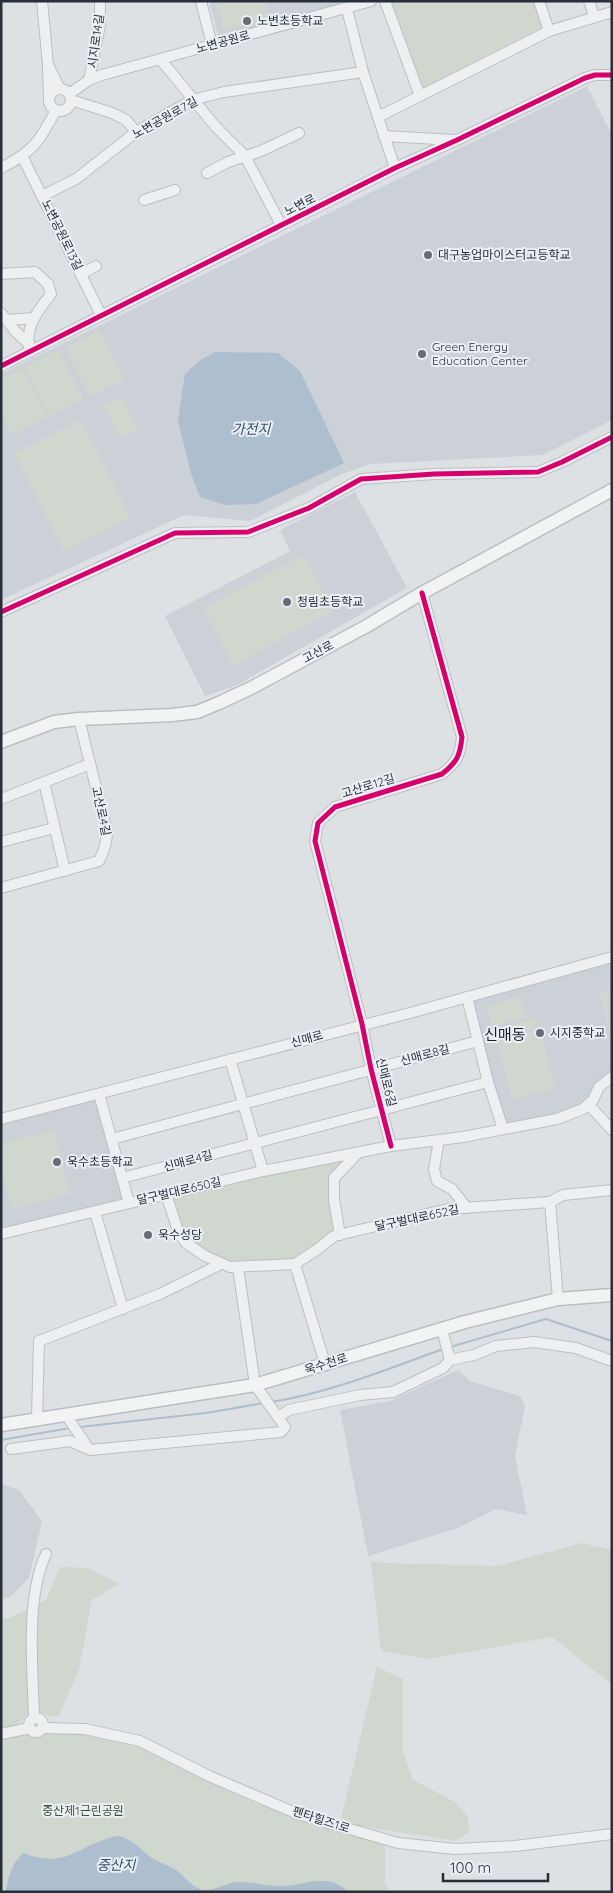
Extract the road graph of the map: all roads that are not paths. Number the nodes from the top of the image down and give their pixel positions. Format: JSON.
{"nodes":[{"id":1,"x":42,"y":1,"type":"edge"},
{"id":2,"x":100,"y":1,"type":"edge"},
{"id":3,"x":201,"y":1,"type":"edge"},
{"id":4,"x":371,"y":1,"type":"edge"},
{"id":5,"x":385,"y":1,"type":"edge"},
{"id":6,"x":539,"y":1,"type":"edge"},
{"id":7,"x":589,"y":1,"type":"edge"},
{"id":8,"x":347,"y":9,"type":"junction"},
{"id":9,"x":612,"y":12,"type":"edge"},
{"id":10,"x":594,"y":16,"type":"junction"},
{"id":11,"x":549,"y":31,"type":"junction"},
{"id":12,"x":212,"y":45,"type":"junction"},
{"id":13,"x":160,"y":59,"type":"junction"},
{"id":14,"x":48,"y":65,"type":"junction"},
{"id":15,"x":363,"y":72,"type":"junction"},
{"id":16,"x":612,"y":75,"type":"edge"},
{"id":17,"x":89,"y":80,"type":"junction"},
{"id":18,"x":67,"y":95,"type":"junction"},
{"id":19,"x":420,"y":96,"type":"junction"},
{"id":20,"x":192,"y":100,"type":"junction"},
{"id":21,"x":53,"y":106,"type":"junction"},
{"id":22,"x":378,"y":117,"type":"junction"},
{"id":23,"x":136,"y":132,"type":"junction"},
{"id":24,"x":299,"y":133,"type":"dead end"},
{"id":25,"x":384,"y":136,"type":"junction"},
{"id":26,"x":457,"y":140,"type":"junction"},
{"id":27,"x":22,"y":156,"type":"junction"},
{"id":28,"x":245,"y":156,"type":"junction"},
{"id":29,"x":1,"y":168,"type":"edge"},
{"id":30,"x":395,"y":168,"type":"junction"},
{"id":31,"x":207,"y":173,"type":"dead end"},
{"id":32,"x":174,"y":190,"type":"dead end"},
{"id":33,"x":42,"y":196,"type":"junction"},
{"id":34,"x":144,"y":200,"type":"dead end"},
{"id":35,"x":281,"y":225,"type":"junction"},
{"id":36,"x":96,"y":266,"type":"dead end"},
{"id":37,"x":1,"y":274,"type":"edge"},
{"id":38,"x":81,"y":274,"type":"junction"},
{"id":39,"x":101,"y":314,"type":"junction"},
{"id":40,"x":4,"y":316,"type":"edge"},
{"id":41,"x":32,"y":318,"type":"junction"},
{"id":42,"x":29,"y":347,"type":"junction"},
{"id":43,"x":1,"y":366,"type":"edge"},
{"id":44,"x":612,"y":437,"type":"edge"},
{"id":45,"x":612,"y":490,"type":"edge"},
{"id":46,"x":422,"y":593,"type":"junction"},
{"id":47,"x":1,"y":612,"type":"edge"},
{"id":48,"x":79,"y":719,"type":"junction"},
{"id":49,"x":1,"y":742,"type":"edge"},
{"id":50,"x":90,"y":764,"type":"junction"},
{"id":51,"x":44,"y":782,"type":"junction"},
{"id":52,"x":1,"y":799,"type":"edge"},
{"id":53,"x":54,"y":828,"type":"junction"},
{"id":54,"x":1,"y":842,"type":"edge"},
{"id":55,"x":65,"y":870,"type":"junction"},
{"id":56,"x":1,"y":888,"type":"edge"},
{"id":57,"x":612,"y":957,"type":"edge"},
{"id":58,"x":467,"y":997,"type":"junction"},
{"id":59,"x":362,"y":1024,"type":"junction"},
{"id":60,"x":478,"y":1041,"type":"junction"},
{"id":61,"x":230,"y":1059,"type":"junction"},
{"id":62,"x":371,"y":1069,"type":"junction"},
{"id":63,"x":612,"y":1077,"type":"edge"},
{"id":64,"x":488,"y":1082,"type":"junction"},
{"id":65,"x":99,"y":1094,"type":"junction"},
{"id":66,"x":243,"y":1104,"type":"junction"},
{"id":67,"x":589,"y":1104,"type":"junction"},
{"id":68,"x":383,"y":1110,"type":"junction"},
{"id":69,"x":1,"y":1119,"type":"edge"},
{"id":70,"x":503,"y":1129,"type":"junction"},
{"id":71,"x":612,"y":1130,"type":"edge"},
{"id":72,"x":112,"y":1139,"type":"junction"},
{"id":73,"x":439,"y":1140,"type":"junction"},
{"id":74,"x":254,"y":1143,"type":"junction"},
{"id":75,"x":391,"y":1146,"type":"junction"},
{"id":76,"x":358,"y":1153,"type":"junction"},
{"id":77,"x":263,"y":1172,"type":"junction"},
{"id":78,"x":122,"y":1178,"type":"junction"},
{"id":79,"x":612,"y":1190,"type":"edge"},
{"id":80,"x":166,"y":1194,"type":"junction"},
{"id":81,"x":550,"y":1202,"type":"junction"},
{"id":82,"x":129,"y":1203,"type":"junction"},
{"id":83,"x":467,"y":1208,"type":"junction"},
{"id":84,"x":95,"y":1212,"type":"junction"},
{"id":85,"x":1,"y":1234,"type":"edge"},
{"id":86,"x":340,"y":1235,"type":"junction"},
{"id":87,"x":221,"y":1264,"type":"junction"},
{"id":88,"x":294,"y":1264,"type":"junction"},
{"id":89,"x":238,"y":1267,"type":"junction"},
{"id":90,"x":612,"y":1295,"type":"edge"},
{"id":91,"x":558,"y":1299,"type":"junction"},
{"id":92,"x":123,"y":1309,"type":"junction"},
{"id":93,"x":442,"y":1329,"type":"junction"},
{"id":94,"x":450,"y":1360,"type":"junction"},
{"id":95,"x":612,"y":1361,"type":"edge"},
{"id":96,"x":325,"y":1364,"type":"junction"},
{"id":97,"x":255,"y":1385,"type":"junction"},
{"id":98,"x":66,"y":1415,"type":"junction"},
{"id":99,"x":278,"y":1417,"type":"junction"},
{"id":100,"x":38,"y":1419,"type":"junction"},
{"id":101,"x":1,"y":1425,"type":"edge"},
{"id":102,"x":11,"y":1449,"type":"dead end"},
{"id":103,"x":90,"y":1450,"type":"junction"},
{"id":104,"x":46,"y":1554,"type":"dead end"},
{"id":105,"x":32,"y":1723,"type":"junction"},
{"id":106,"x":1,"y":1734,"type":"edge"},
{"id":107,"x":612,"y":1834,"type":"edge"}],
"edges":[{"from":1,"to":14,"type":"street"},
{"from":2,"to":17,"type":"street","name":"시지로14길"},
{"from":3,"to":12,"type":"street"},
{"from":4,"to":8,"type":"street","name":"노변공원로"},
{"from":5,"to":19,"type":"street"},
{"from":6,"to":11,"type":"street"},
{"from":7,"to":10,"type":"street"},
{"from":8,"to":12,"type":"street","name":"노변공원로"},
{"from":8,"to":15,"type":"street"},
{"from":9,"to":10,"type":"street"},
{"from":10,"to":11,"type":"street"},
{"from":11,"to":19,"type":"street"},
{"from":12,"to":13,"type":"street","name":"노변공원로"},
{"from":13,"to":17,"type":"street","name":"노변공원로"},
{"from":13,"to":20,"type":"street"},
{"from":14,"to":18,"type":"street"},
{"from":14,"to":21,"type":"street"},
{"from":15,"to":20,"type":"street","name":"노변공원로7길"},
{"from":15,"to":22,"type":"street"},
{"from":16,"to":26,"type":"street","name":"노변로"},
{"from":17,"to":18,"type":"street","name":"노변공원로"},
{"from":18,"to":21,"type":"street","name":"노변공원로"},
{"from":18,"to":21,"type":"street"},
{"from":18,"to":23,"type":"street"},
{"from":19,"to":22,"type":"street"},
{"from":20,"to":23,"type":"street","name":"노변공원로7길"},
{"from":20,"to":28,"type":"street"},
{"from":21,"to":27,"type":"street"},
{"from":22,"to":25,"type":"street"},
{"from":23,"to":33,"type":"street","name":"노변공원로7길"},
{"from":24,"to":28,"type":"street"},
{"from":25,"to":26,"type":"street","name":"노변로"},
{"from":25,"to":30,"type":"street"},
{"from":26,"to":30,"type":"street","name":"노변로"},
{"from":27,"to":29,"type":"street"},
{"from":27,"to":33,"type":"street","name":"노변공원로13길"},
{"from":28,"to":31,"type":"street"},
{"from":28,"to":35,"type":"street"},
{"from":30,"to":35,"type":"street","name":"노변로"},
{"from":32,"to":34,"type":"street"},
{"from":33,"to":38,"type":"street","name":"노변공원로13길"},
{"from":35,"to":39,"type":"street","name":"노변로"},
{"from":36,"to":38,"type":"street"},
{"from":37,"to":41,"type":"street"},
{"from":38,"to":39,"type":"street","name":"노변공원로13길"},
{"from":39,"to":42,"type":"street","name":"노변로"},
{"from":40,"to":41,"type":"street"},
{"from":40,"to":42,"type":"street"},
{"from":41,"to":42,"type":"street"},
{"from":42,"to":43,"type":"street","name":"노변로"},
{"from":44,"to":47,"type":"street"},
{"from":45,"to":46,"type":"main road","name":"고산로"},
{"from":46,"to":48,"type":"main road","name":"고산로"},
{"from":46,"to":59,"type":"street","name":"고산로12길"},
{"from":48,"to":49,"type":"main road","name":"고산로"},
{"from":48,"to":50,"type":"street","name":"고산로4길"},
{"from":50,"to":51,"type":"street"},
{"from":50,"to":55,"type":"street","name":"고산로4길"},
{"from":51,"to":52,"type":"street"},
{"from":51,"to":53,"type":"street"},
{"from":53,"to":54,"type":"street"},
{"from":53,"to":55,"type":"street"},
{"from":55,"to":56,"type":"street","name":"고산로4길"},
{"from":57,"to":58,"type":"street","name":"신매로"},
{"from":58,"to":59,"type":"street","name":"신매로"},
{"from":58,"to":60,"type":"street"},
{"from":59,"to":61,"type":"street","name":"신매로"},
{"from":59,"to":62,"type":"street","name":"신매로6길"},
{"from":60,"to":62,"type":"street","name":"신매로8길"},
{"from":60,"to":64,"type":"street"},
{"from":61,"to":65,"type":"street","name":"신매로"},
{"from":61,"to":66,"type":"street"},
{"from":62,"to":66,"type":"street","name":"신매로6길"},
{"from":62,"to":68,"type":"street","name":"신매로6길"},
{"from":63,"to":67,"type":"street","name":"달구벌대로650길"},
{"from":64,"to":68,"type":"street"},
{"from":64,"to":70,"type":"street"},
{"from":65,"to":69,"type":"street","name":"신매로"},
{"from":65,"to":72,"type":"street"},
{"from":66,"to":72,"type":"street"},
{"from":66,"to":74,"type":"street"},
{"from":67,"to":70,"type":"street","name":"달구벌대로650길"},
{"from":67,"to":71,"type":"street"},
{"from":68,"to":74,"type":"street","name":"신매로6길"},
{"from":68,"to":75,"type":"street","name":"신매로6길"},
{"from":70,"to":73,"type":"street","name":"달구벌대로650길"},
{"from":72,"to":78,"type":"street"},
{"from":73,"to":75,"type":"street","name":"달구벌대로650길"},
{"from":73,"to":83,"type":"street"},
{"from":74,"to":77,"type":"street"},
{"from":74,"to":78,"type":"street","name":"신매로4길"},
{"from":75,"to":76,"type":"street","name":"달구벌대로650길"},
{"from":76,"to":77,"type":"street","name":"달구벌대로650길"},
{"from":76,"to":86,"type":"street"},
{"from":77,"to":80,"type":"street","name":"달구벌대로650길"},
{"from":78,"to":82,"type":"street"},
{"from":79,"to":81,"type":"street","name":"달구벌대로652길"},
{"from":80,"to":82,"type":"street","name":"달구벌대로650길"},
{"from":80,"to":87,"type":"street","name":"달구벌대로652길"},
{"from":81,"to":83,"type":"street","name":"달구벌대로652길"},
{"from":81,"to":91,"type":"street"},
{"from":82,"to":84,"type":"street","name":"달구벌대로650길"},
{"from":83,"to":86,"type":"street","name":"달구벌대로652길"},
{"from":84,"to":85,"type":"street","name":"달구벌대로650길"},
{"from":84,"to":92,"type":"street"},
{"from":86,"to":88,"type":"street","name":"달구벌대로652길"},
{"from":87,"to":89,"type":"street","name":"달구벌대로652길"},
{"from":87,"to":92,"type":"street"},
{"from":88,"to":89,"type":"street","name":"달구벌대로652길"},
{"from":88,"to":96,"type":"street"},
{"from":89,"to":97,"type":"street"},
{"from":90,"to":91,"type":"main road","name":"욱수천로"},
{"from":91,"to":93,"type":"main road","name":"욱수천로"},
{"from":92,"to":100,"type":"street"},
{"from":93,"to":94,"type":"street"},
{"from":93,"to":96,"type":"main road","name":"욱수천로"},
{"from":94,"to":95,"type":"street"},
{"from":94,"to":99,"type":"street"},
{"from":96,"to":97,"type":"main road","name":"욱수천로"},
{"from":97,"to":98,"type":"main road","name":"욱수천로"},
{"from":97,"to":99,"type":"street"},
{"from":98,"to":100,"type":"main road","name":"욱수천로"},
{"from":98,"to":103,"type":"street"},
{"from":99,"to":103,"type":"street"},
{"from":100,"to":101,"type":"main road","name":"욱수천로"},
{"from":102,"to":103,"type":"street"},
{"from":104,"to":105,"type":"street"},
{"from":105,"to":106,"type":"street"},
{"from":105,"to":107,"type":"street","name":"펜타힐즈1로"}]}
